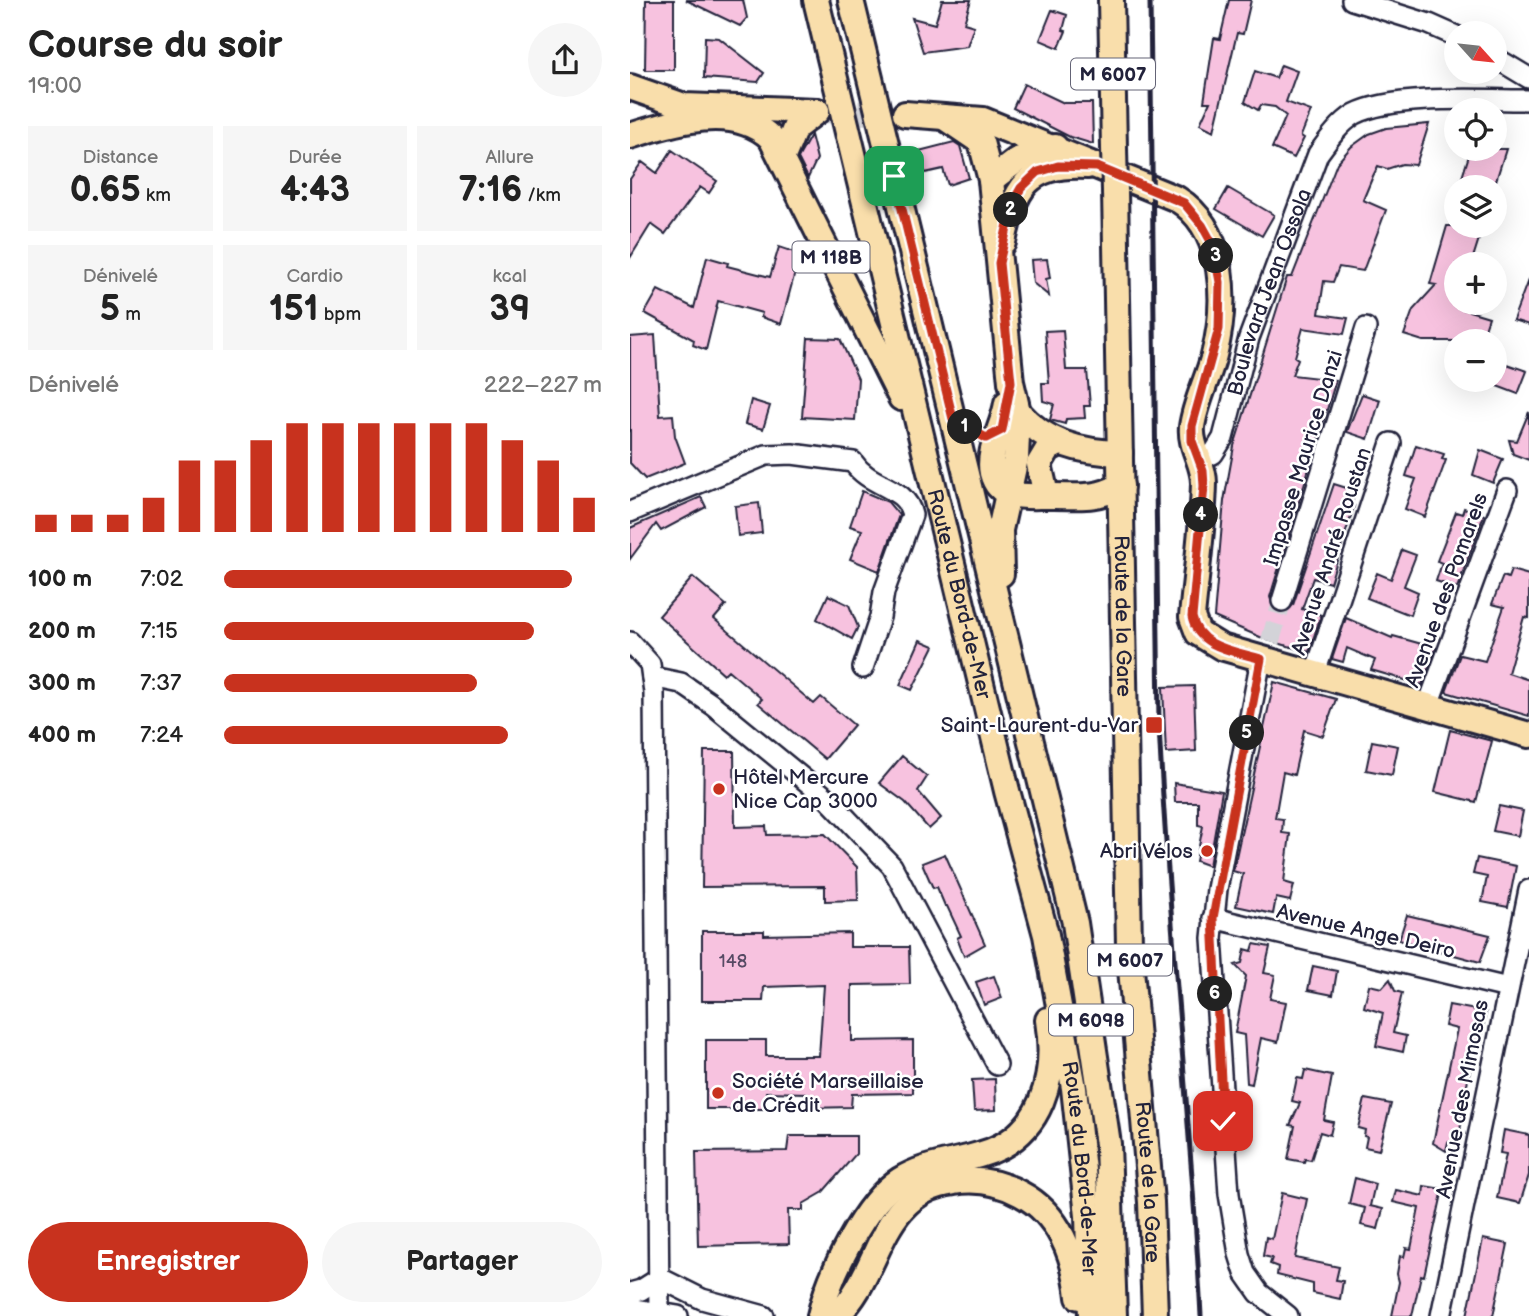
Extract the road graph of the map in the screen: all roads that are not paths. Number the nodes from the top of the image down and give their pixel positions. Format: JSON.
{"nodes":[{"id":1,"x":816,"y":0,"type":"edge"},
{"id":2,"x":850,"y":0,"type":"edge"},
{"id":3,"x":1111,"y":0,"type":"edge"},
{"id":4,"x":1352,"y":0,"type":"edge"},
{"id":5,"x":1444,"y":31,"type":"edge"},
{"id":6,"x":1507,"y":65,"type":"edge"},
{"id":7,"x":1529,"y":78,"type":"edge"},
{"id":8,"x":630,"y":88,"type":"edge"},
{"id":9,"x":1529,"y":100,"type":"edge"},
{"id":10,"x":905,"y":114,"type":"tunnel mouth"},
{"id":11,"x":941,"y":116,"type":"junction"},
{"id":12,"x":630,"y":135,"type":"edge"},
{"id":13,"x":1055,"y":147,"type":"junction"},
{"id":14,"x":783,"y":157,"type":"junction"},
{"id":15,"x":1097,"y":167,"type":"junction"},
{"id":16,"x":991,"y":180,"type":"junction"},
{"id":17,"x":999,"y":263,"type":"junction"},
{"id":18,"x":1366,"y":328,"type":"dead end"},
{"id":19,"x":953,"y":419,"type":"junction"},
{"id":20,"x":1010,"y":421,"type":"junction"},
{"id":21,"x":1059,"y":443,"type":"junction"},
{"id":22,"x":1391,"y":443,"type":"dead end"},
{"id":23,"x":1120,"y":453,"type":"junction"},
{"id":24,"x":1199,"y":459,"type":"junction"},
{"id":25,"x":1121,"y":486,"type":"junction"},
{"id":26,"x":1507,"y":490,"type":"dead end"},
{"id":27,"x":1009,"y":493,"type":"junction"},
{"id":28,"x":1046,"y":495,"type":"junction"},
{"id":29,"x":1073,"y":499,"type":"junction"},
{"id":30,"x":630,"y":512,"type":"edge"},
{"id":31,"x":943,"y":519,"type":"junction"},
{"id":32,"x":1121,"y":529,"type":"junction"},
{"id":33,"x":1282,"y":601,"type":"tunnel mouth"},
{"id":34,"x":1000,"y":618,"type":"junction"},
{"id":35,"x":630,"y":642,"type":"edge"},
{"id":36,"x":1265,"y":654,"type":"junction"},
{"id":37,"x":863,"y":668,"type":"dead end"},
{"id":38,"x":1315,"y":673,"type":"junction"},
{"id":39,"x":652,"y":677,"type":"junction"},
{"id":40,"x":1428,"y":705,"type":"junction"},
{"id":41,"x":1529,"y":735,"type":"edge"},
{"id":42,"x":1007,"y":791,"type":"junction"},
{"id":43,"x":1529,"y":890,"type":"edge"},
{"id":44,"x":1213,"y":918,"type":"junction"},
{"id":45,"x":1508,"y":988,"type":"junction"},
{"id":46,"x":997,"y":1065,"type":"dead end"},
{"id":47,"x":660,"y":1278,"type":"junction"},
{"id":48,"x":630,"y":1293,"type":"edge"},
{"id":49,"x":630,"y":1308,"type":"edge"},
{"id":50,"x":669,"y":1315,"type":"edge"},
{"id":51,"x":764,"y":1316,"type":"edge"},
{"id":52,"x":820,"y":1316,"type":"edge"},
{"id":53,"x":836,"y":1316,"type":"edge"},
{"id":54,"x":1081,"y":1316,"type":"edge"},
{"id":55,"x":1091,"y":1316,"type":"edge"},
{"id":56,"x":1114,"y":1316,"type":"edge"},
{"id":57,"x":1155,"y":1316,"type":"edge"},
{"id":58,"x":1289,"y":1316,"type":"edge"},
{"id":59,"x":1441,"y":1316,"type":"edge"}],
"edges":[{"from":1,"to":31,"type":"main road","name":"Route du Bord-de-Mer","number":"M 6098"},
{"from":2,"to":19,"type":"main road","name":"Route du Bord-de-Mer","number":"M 6098"},
{"from":3,"to":23,"type":"main road","name":"Route de la Gare","number":"M 6007","bridge":true},
{"from":4,"to":5,"type":"street"},
{"from":6,"to":7,"type":"street"},
{"from":8,"to":14,"type":"main road"},
{"from":9,"to":24,"type":"street","name":"Boulevard Jean Ossola"},
{"from":10,"to":11,"type":"main road"},
{"from":11,"to":13,"type":"main road"},
{"from":11,"to":16,"type":"main road"},
{"from":12,"to":14,"type":"main road","number":"M 118B"},
{"from":13,"to":15,"type":"main road"},
{"from":13,"to":16,"type":"main road"},
{"from":14,"to":31,"type":"main road","number":"M 118B"},
{"from":15,"to":17,"type":"main road"},
{"from":15,"to":24,"type":"main road"},
{"from":16,"to":17,"type":"main road"},
{"from":17,"to":20,"type":"main road"},
{"from":18,"to":33,"type":"street","name":"Impasse Maurice Danzi"},
{"from":19,"to":20,"type":"main road"},
{"from":19,"to":34,"type":"main road","name":"Route du Bord-de-Mer","number":"M 6098"},
{"from":20,"to":21,"type":"main road"},
{"from":20,"to":27,"type":"main road"},
{"from":21,"to":23,"type":"main road"},
{"from":21,"to":28,"type":"main road"},
{"from":22,"to":38,"type":"street","name":"Avenue André Roustan"},
{"from":23,"to":25,"type":"main road","name":"Route de la Gare","number":"M 6007"},
{"from":24,"to":36,"type":"main road"},
{"from":25,"to":29,"type":"main road"},
{"from":25,"to":32,"type":"main road","name":"Route de la Gare","number":"M 6007"},
{"from":26,"to":40,"type":"street","name":"Avenue des Pomarels"},
{"from":27,"to":28,"type":"main road"},
{"from":27,"to":34,"type":"main road"},
{"from":28,"to":29,"type":"main road"},
{"from":29,"to":32,"type":"main road"},
{"from":30,"to":37,"type":"street"},
{"from":31,"to":42,"type":"main road","name":"Route du Bord-de-Mer","number":"M 6098"},
{"from":32,"to":57,"type":"main road","name":"Route de la Gare","number":"M 6007"},
{"from":34,"to":56,"type":"main road","name":"Route du Bord-de-Mer","number":"M 6098"},
{"from":35,"to":39,"type":"street"},
{"from":36,"to":38,"type":"main road"},
{"from":36,"to":44,"type":"street"},
{"from":38,"to":40,"type":"main road"},
{"from":39,"to":46,"type":"street"},
{"from":39,"to":47,"type":"street"},
{"from":40,"to":41,"type":"main road"},
{"from":42,"to":52,"type":"main road"},
{"from":42,"to":55,"type":"main road","name":"Route du Bord-de-Mer","number":"M 6098"},
{"from":43,"to":45,"type":"street","name":"Avenue des Mimosas"},
{"from":44,"to":45,"type":"street","name":"Avenue Ange Deiro"},
{"from":44,"to":58,"type":"street"},
{"from":45,"to":59,"type":"street","name":"Avenue des Mimosas"},
{"from":47,"to":48,"type":"street"},
{"from":47,"to":50,"type":"street"},
{"from":47,"to":51,"type":"street"},
{"from":49,"to":50,"type":"street"},
{"from":53,"to":54,"type":"main road"}]}
